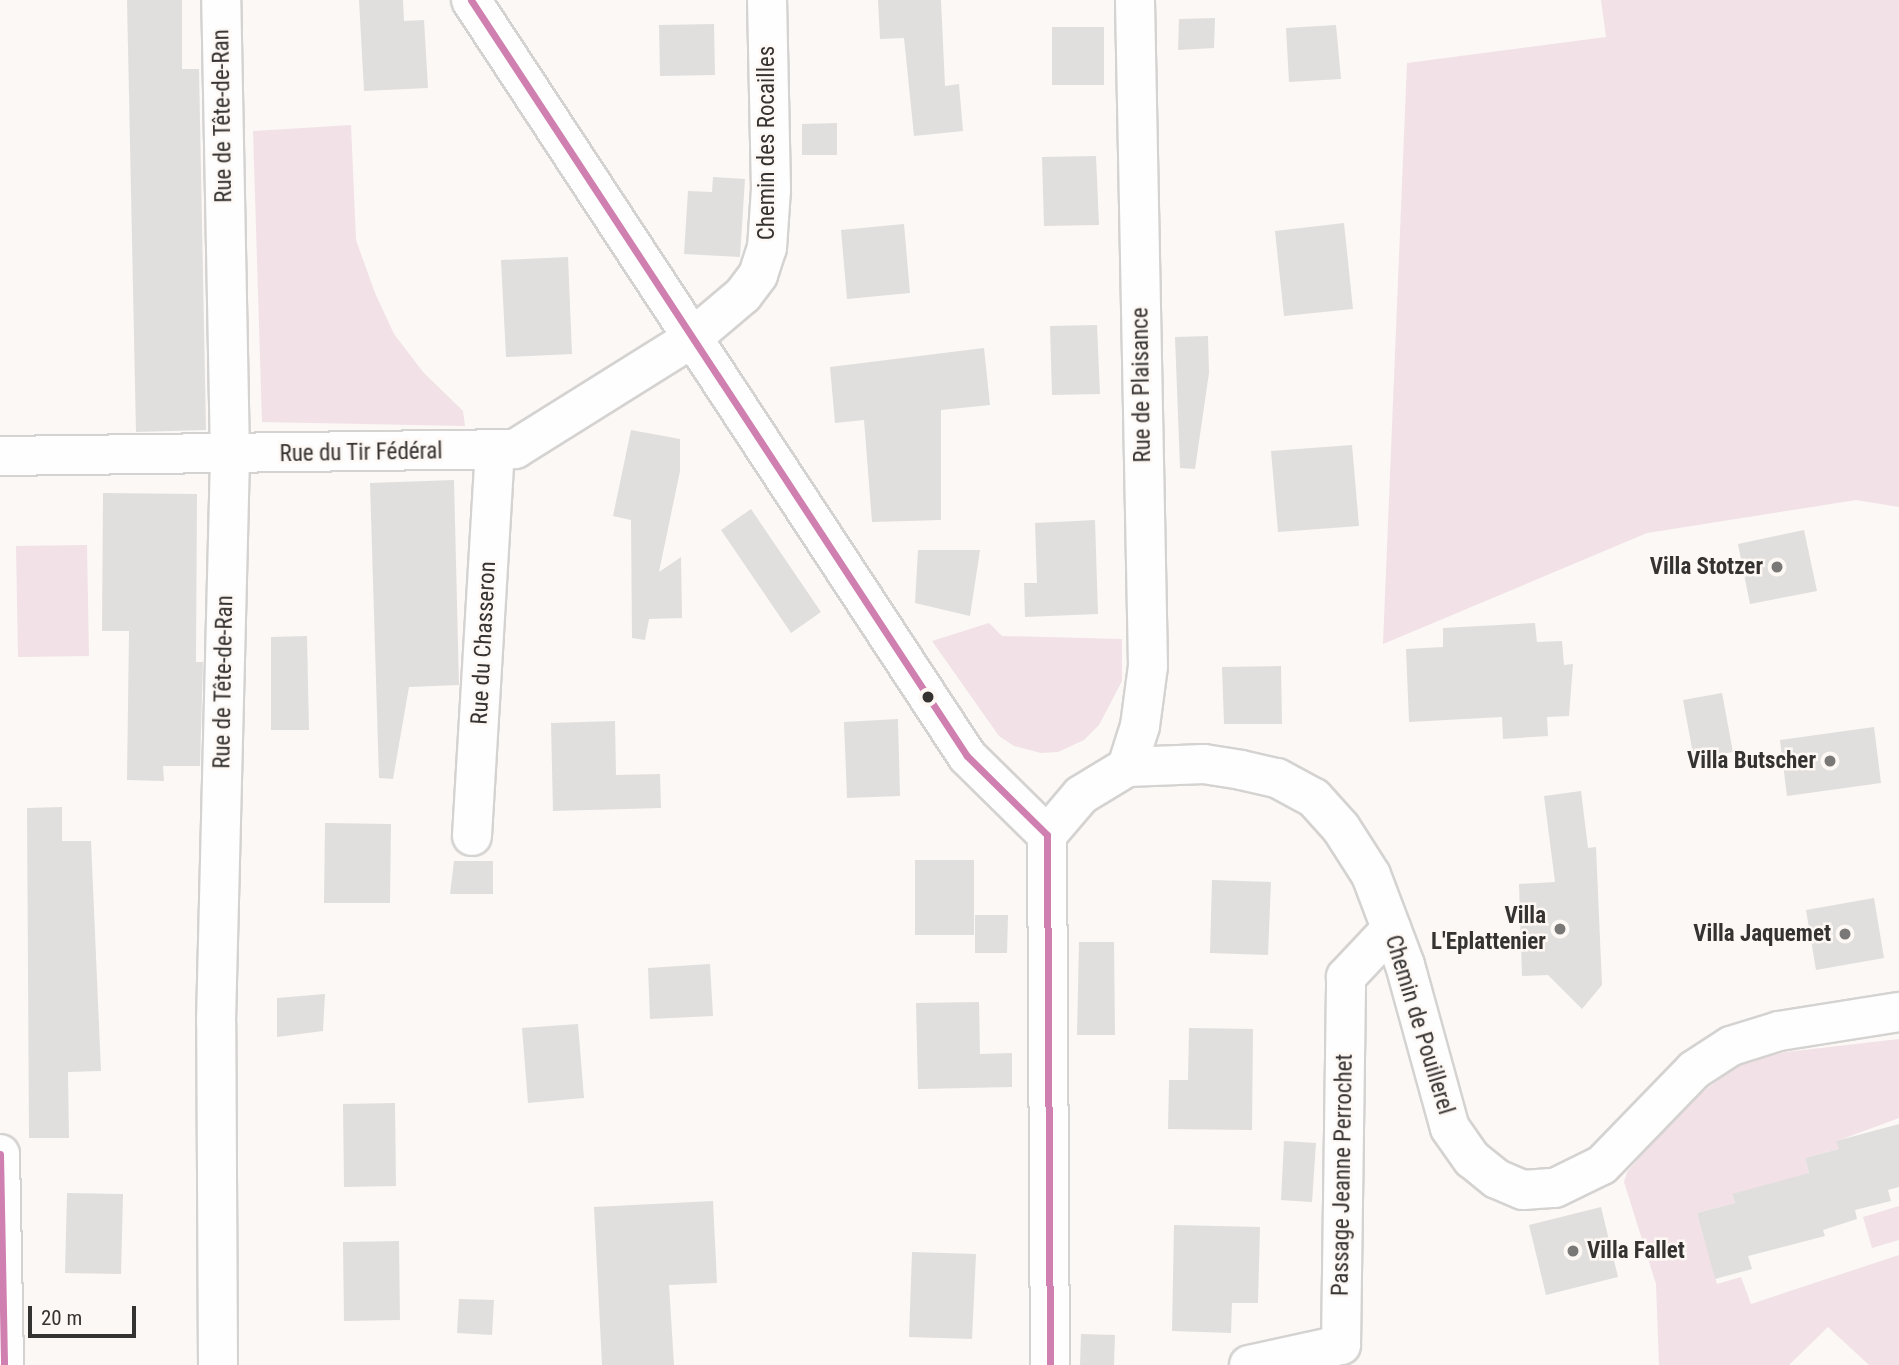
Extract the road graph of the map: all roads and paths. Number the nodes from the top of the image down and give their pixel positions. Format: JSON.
{"nodes":[{"id":1,"x":221,"y":0,"type":"edge"},
{"id":2,"x":471,"y":0,"type":"edge"},
{"id":3,"x":767,"y":0,"type":"edge"},
{"id":4,"x":1135,"y":0,"type":"edge"},
{"id":5,"x":691,"y":338,"type":"junction"},
{"id":6,"x":495,"y":450,"type":"junction"},
{"id":7,"x":0,"y":456,"type":"edge"},
{"id":8,"x":230,"y":456,"type":"junction"},
{"id":9,"x":1127,"y":767,"type":"junction"},
{"id":10,"x":1047,"y":835,"type":"junction"},
{"id":11,"x":472,"y":836,"type":"dead end"},
{"id":12,"x":1391,"y":929,"type":"junction"},
{"id":13,"x":1899,"y":1012,"type":"edge"},
{"id":14,"x":0,"y":1154,"type":"edge"},
{"id":15,"x":4,"y":1365,"type":"edge"},
{"id":16,"x":218,"y":1365,"type":"edge"},
{"id":17,"x":1051,"y":1365,"type":"edge"},
{"id":18,"x":1249,"y":1365,"type":"edge"}],
"edges":[{"from":1,"to":8,"type":"street","name":"Rue de Tête-de-Ran"},
{"from":2,"to":5,"type":"street"},
{"from":3,"to":5,"type":"street","name":"Chemin des Rocailles"},
{"from":4,"to":9,"type":"street","name":"Rue de Plaisance"},
{"from":5,"to":6,"type":"street","name":"Rue du Tir Fédéral"},
{"from":5,"to":10,"type":"street"},
{"from":6,"to":8,"type":"street","name":"Rue du Tir Fédéral"},
{"from":6,"to":11,"type":"street","name":"Rue du Chasseron"},
{"from":7,"to":8,"type":"street","name":"Rue du Tir Fédéral"},
{"from":8,"to":16,"type":"street","name":"Rue de Tête-de-Ran"},
{"from":9,"to":10,"type":"street","name":"Chemin de Pouillerel"},
{"from":9,"to":12,"type":"street","name":"Chemin de Pouillerel"},
{"from":10,"to":17,"type":"street"},
{"from":12,"to":13,"type":"street","name":"Chemin de Pouillerel"},
{"from":12,"to":18,"type":"street","name":"Passage Jeanne Perrochet"},
{"from":14,"to":15,"type":"street"}]}
